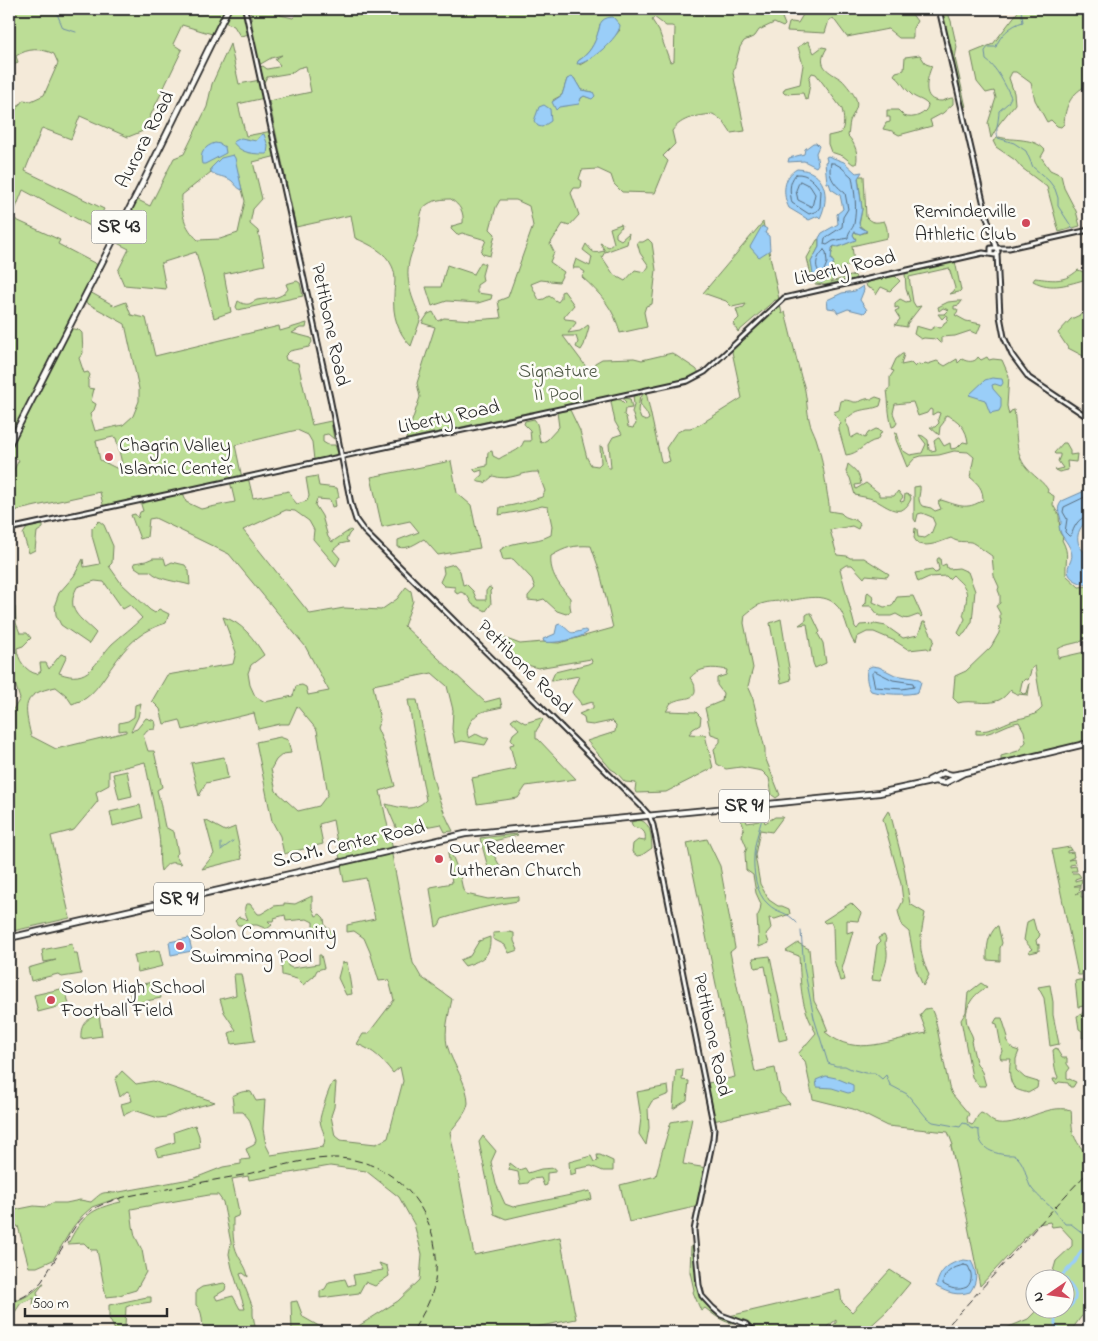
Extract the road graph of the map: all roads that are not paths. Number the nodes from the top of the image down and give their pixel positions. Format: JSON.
{"nodes":[{"id":1,"x":228,"y":9,"type":"edge"},
{"id":2,"x":245,"y":9,"type":"edge"},
{"id":3,"x":939,"y":9,"type":"edge"},
{"id":4,"x":1089,"y":230,"type":"edge"},
{"id":5,"x":994,"y":251,"type":"junction"},
{"id":6,"x":1089,"y":418,"type":"edge"},
{"id":7,"x":9,"y":445,"type":"edge"},
{"id":8,"x":342,"y":457,"type":"junction"},
{"id":9,"x":9,"y":529,"type":"edge"},
{"id":10,"x":1089,"y":743,"type":"edge"},
{"id":11,"x":940,"y":775,"type":"junction"},
{"id":12,"x":948,"y":778,"type":"junction"},
{"id":13,"x":940,"y":781,"type":"junction"},
{"id":14,"x":924,"y":783,"type":"junction"},
{"id":15,"x":642,"y":806,"type":"junction"},
{"id":16,"x":649,"y":815,"type":"junction"},
{"id":17,"x":637,"y":816,"type":"junction"},
{"id":18,"x":9,"y":938,"type":"edge"},
{"id":19,"x":754,"y":1332,"type":"edge"}],
"edges":[{"from":1,"to":7,"type":"main road","name":"Aurora Road","number":"SR 43"},
{"from":2,"to":8,"type":"street","name":"Pettibone Road"},
{"from":3,"to":5,"type":"street"},
{"from":4,"to":5,"type":"street","name":"Liberty Road"},
{"from":5,"to":6,"type":"street"},
{"from":5,"to":8,"type":"street","name":"Liberty Road"},
{"from":8,"to":9,"type":"street","name":"Liberty Road"},
{"from":8,"to":15,"type":"street","name":"Pettibone Road"},
{"from":10,"to":12,"type":"main road","number":"SR 91"},
{"from":11,"to":12,"type":"main road","number":"SR 91"},
{"from":11,"to":13,"type":"main road"},
{"from":11,"to":14,"type":"main road","number":"SR 91"},
{"from":12,"to":13,"type":"main road","number":"SR 91"},
{"from":13,"to":14,"type":"main road","number":"SR 91"},
{"from":14,"to":16,"type":"main road","name":"S.O.M. Center Road","number":"SR 91"},
{"from":15,"to":16,"type":"street","name":"Pettibone Road"},
{"from":15,"to":17,"type":"street"},
{"from":16,"to":17,"type":"main road","name":"S.O.M. Center Road","number":"SR 91"},
{"from":16,"to":19,"type":"street","name":"Pettibone Road"},
{"from":17,"to":18,"type":"main road","name":"S.O.M. Center Road","number":"SR 91"}]}
